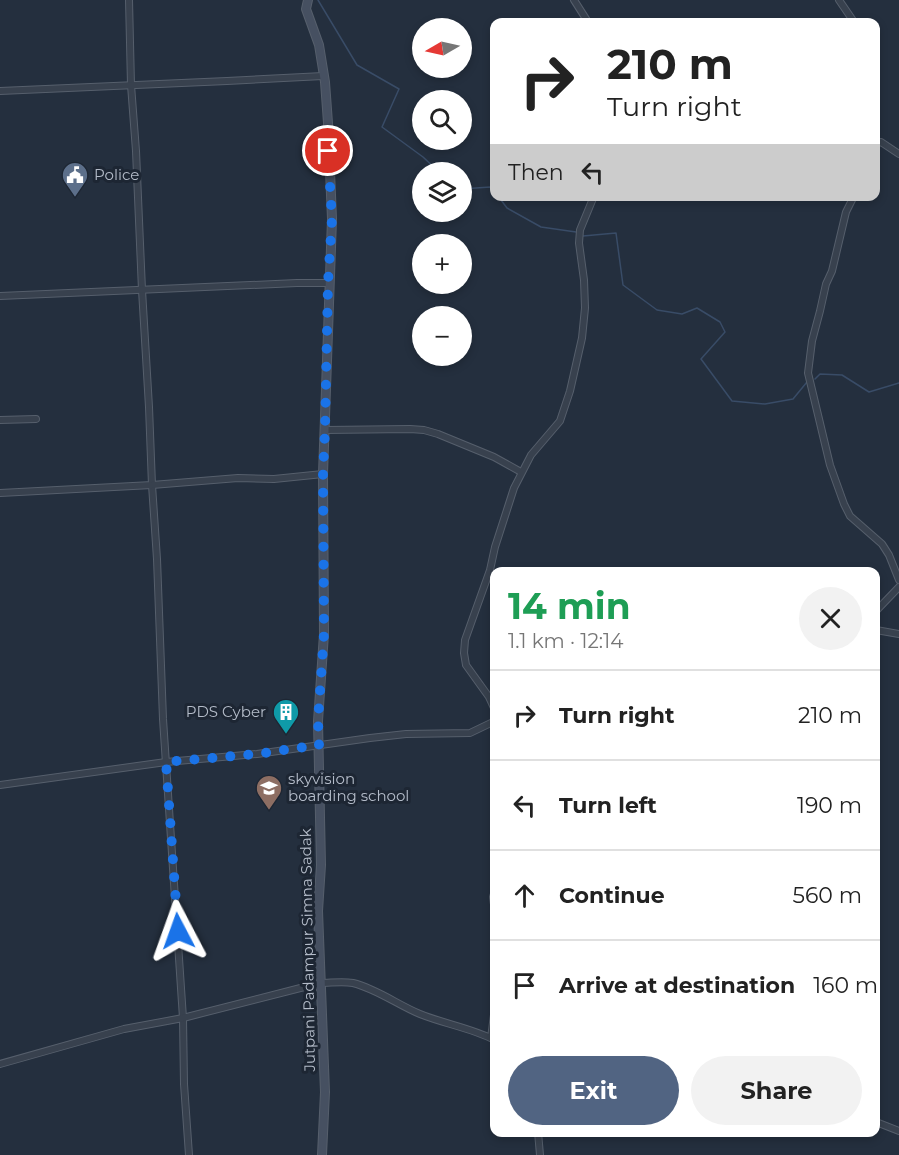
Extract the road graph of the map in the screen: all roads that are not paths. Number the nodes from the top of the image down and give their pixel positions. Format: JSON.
{"nodes":[{"id":1,"x":129,"y":0,"type":"edge"},
{"id":2,"x":308,"y":0,"type":"edge"},
{"id":3,"x":574,"y":0,"type":"edge"},
{"id":4,"x":839,"y":0,"type":"edge"},
{"id":5,"x":585,"y":18,"type":"edge"},
{"id":6,"x":851,"y":18,"type":"edge"},
{"id":7,"x":323,"y":76,"type":"junction"},
{"id":8,"x":131,"y":84,"type":"junction"},
{"id":9,"x":0,"y":91,"type":"edge"},
{"id":10,"x":880,"y":142,"type":"edge"},
{"id":11,"x":899,"y":154,"type":"edge"},
{"id":12,"x":592,"y":201,"type":"edge"},
{"id":13,"x":852,"y":201,"type":"edge"},
{"id":14,"x":328,"y":283,"type":"junction"},
{"id":15,"x":142,"y":290,"type":"junction"},
{"id":16,"x":0,"y":296,"type":"edge"},
{"id":17,"x":36,"y":419,"type":"dead end"},
{"id":18,"x":0,"y":420,"type":"edge"},
{"id":19,"x":325,"y":430,"type":"junction"},
{"id":20,"x":521,"y":472,"type":"junction"},
{"id":21,"x":323,"y":474,"type":"junction"},
{"id":22,"x":152,"y":485,"type":"junction"},
{"id":23,"x":0,"y":493,"type":"edge"},
{"id":24,"x":491,"y":567,"type":"edge"},
{"id":25,"x":490,"y":570,"type":"edge"},
{"id":26,"x":899,"y":580,"type":"edge"},
{"id":27,"x":899,"y":587,"type":"edge"},
{"id":28,"x":880,"y":607,"type":"edge"},
{"id":29,"x":880,"y":631,"type":"edge"},
{"id":30,"x":899,"y":634,"type":"edge"},
{"id":31,"x":490,"y":699,"type":"edge"},
{"id":32,"x":490,"y":723,"type":"edge"},
{"id":33,"x":319,"y":745,"type":"junction"},
{"id":34,"x":166,"y":762,"type":"junction"},
{"id":35,"x":0,"y":784,"type":"edge"},
{"id":36,"x":320,"y":982,"type":"junction"},
{"id":37,"x":183,"y":1018,"type":"junction"},
{"id":38,"x":490,"y":1038,"type":"edge"},
{"id":39,"x":0,"y":1064,"type":"edge"},
{"id":40,"x":880,"y":1124,"type":"edge"},
{"id":41,"x":899,"y":1131,"type":"edge"},
{"id":42,"x":538,"y":1137,"type":"edge"},
{"id":43,"x":189,"y":1155,"type":"edge"},
{"id":44,"x":322,"y":1155,"type":"edge"},
{"id":45,"x":540,"y":1155,"type":"edge"}],
"edges":[{"from":1,"to":8,"type":"street"},
{"from":2,"to":7,"type":"street"},
{"from":3,"to":5,"type":"street"},
{"from":4,"to":6,"type":"street"},
{"from":7,"to":8,"type":"street"},
{"from":7,"to":14,"type":"street"},
{"from":8,"to":9,"type":"street"},
{"from":8,"to":15,"type":"street"},
{"from":10,"to":11,"type":"street"},
{"from":12,"to":20,"type":"street"},
{"from":13,"to":26,"type":"street"},
{"from":14,"to":15,"type":"street"},
{"from":14,"to":19,"type":"street","name":"Jutpani Padampur Simna Sadak"},
{"from":15,"to":16,"type":"street"},
{"from":15,"to":22,"type":"street"},
{"from":17,"to":18,"type":"street"},
{"from":19,"to":20,"type":"street"},
{"from":19,"to":21,"type":"street","name":"Jutpani Padampur Simna Sadak"},
{"from":20,"to":24,"type":"street"},
{"from":21,"to":22,"type":"street"},
{"from":21,"to":33,"type":"street","name":"Jutpani Padampur Simna Sadak"},
{"from":22,"to":23,"type":"street"},
{"from":22,"to":34,"type":"street"},
{"from":25,"to":31,"type":"street"},
{"from":27,"to":28,"type":"street"},
{"from":29,"to":30,"type":"street"},
{"from":32,"to":33,"type":"street"},
{"from":33,"to":34,"type":"street"},
{"from":33,"to":36,"type":"street","name":"Jutpani Padampur Simna Sadak"},
{"from":34,"to":35,"type":"street"},
{"from":34,"to":37,"type":"street"},
{"from":36,"to":37,"type":"street"},
{"from":36,"to":38,"type":"street"},
{"from":36,"to":44,"type":"street","name":"Jutpani Padampur Simna Sadak"},
{"from":37,"to":39,"type":"street"},
{"from":37,"to":43,"type":"street"},
{"from":40,"to":41,"type":"street"},
{"from":42,"to":45,"type":"street"}]}
